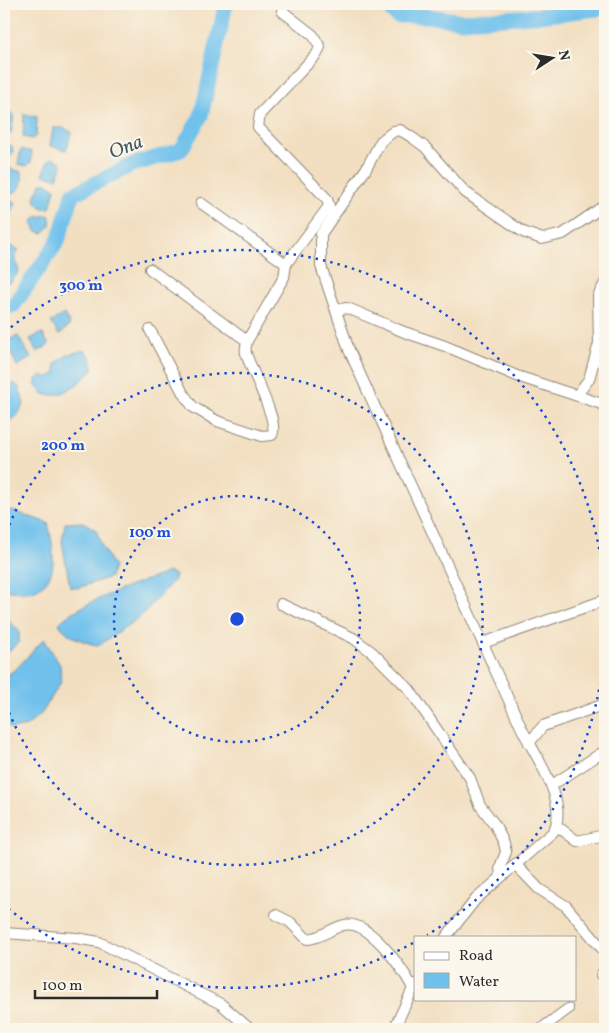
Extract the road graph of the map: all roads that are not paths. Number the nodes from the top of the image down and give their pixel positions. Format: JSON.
{"nodes":[{"id":1,"x":282,"y":12,"type":"dead end"},
{"id":2,"x":202,"y":203,"type":"dead end"},
{"id":3,"x":605,"y":205,"type":"edge"},
{"id":4,"x":305,"y":236,"type":"junction"},
{"id":5,"x":322,"y":242,"type":"junction"},
{"id":6,"x":286,"y":264,"type":"junction"},
{"id":7,"x":150,"y":269,"type":"dead end"},
{"id":8,"x":605,"y":283,"type":"edge"},
{"id":9,"x":336,"y":310,"type":"junction"},
{"id":10,"x":150,"y":330,"type":"dead end"},
{"id":11,"x":247,"y":342,"type":"junction"},
{"id":12,"x":577,"y":395,"type":"junction"},
{"id":13,"x":605,"y":405,"type":"edge"},
{"id":14,"x":605,"y":600,"type":"edge"},
{"id":15,"x":281,"y":604,"type":"dead end"},
{"id":16,"x":482,"y":643,"type":"junction"},
{"id":17,"x":605,"y":704,"type":"edge"},
{"id":18,"x":529,"y":743,"type":"junction"},
{"id":19,"x":605,"y":753,"type":"edge"},
{"id":20,"x":552,"y":785,"type":"junction"},
{"id":21,"x":557,"y":826,"type":"junction"},
{"id":22,"x":605,"y":836,"type":"edge"},
{"id":23,"x":516,"y":864,"type":"junction"},
{"id":24,"x":501,"y":877,"type":"junction"},
{"id":25,"x":276,"y":915,"type":"dead end"},
{"id":26,"x":4,"y":933,"type":"edge"},
{"id":27,"x":447,"y":936,"type":"edge"},
{"id":28,"x":605,"y":952,"type":"edge"},
{"id":29,"x":414,"y":986,"type":"edge"},
{"id":30,"x":568,"y":1009,"type":"dead end"},
{"id":31,"x":250,"y":1029,"type":"edge"},
{"id":32,"x":394,"y":1029,"type":"edge"},
{"id":33,"x":541,"y":1029,"type":"edge"}],
"edges":[{"from":1,"to":4,"type":"street"},
{"from":2,"to":6,"type":"street"},
{"from":3,"to":5,"type":"street"},
{"from":4,"to":5,"type":"street"},
{"from":4,"to":6,"type":"street"},
{"from":5,"to":9,"type":"street"},
{"from":6,"to":11,"type":"street"},
{"from":7,"to":11,"type":"street"},
{"from":8,"to":12,"type":"street"},
{"from":9,"to":12,"type":"street"},
{"from":9,"to":16,"type":"street"},
{"from":10,"to":11,"type":"street"},
{"from":12,"to":13,"type":"street"},
{"from":14,"to":16,"type":"street"},
{"from":15,"to":24,"type":"street"},
{"from":16,"to":18,"type":"street"},
{"from":17,"to":18,"type":"street"},
{"from":18,"to":20,"type":"street"},
{"from":19,"to":20,"type":"street"},
{"from":20,"to":21,"type":"street"},
{"from":21,"to":22,"type":"street"},
{"from":21,"to":23,"type":"street"},
{"from":23,"to":24,"type":"street"},
{"from":23,"to":28,"type":"street"},
{"from":24,"to":27,"type":"street"},
{"from":25,"to":29,"type":"street"},
{"from":26,"to":31,"type":"street"},
{"from":29,"to":32,"type":"street"},
{"from":30,"to":33,"type":"street"}]}
